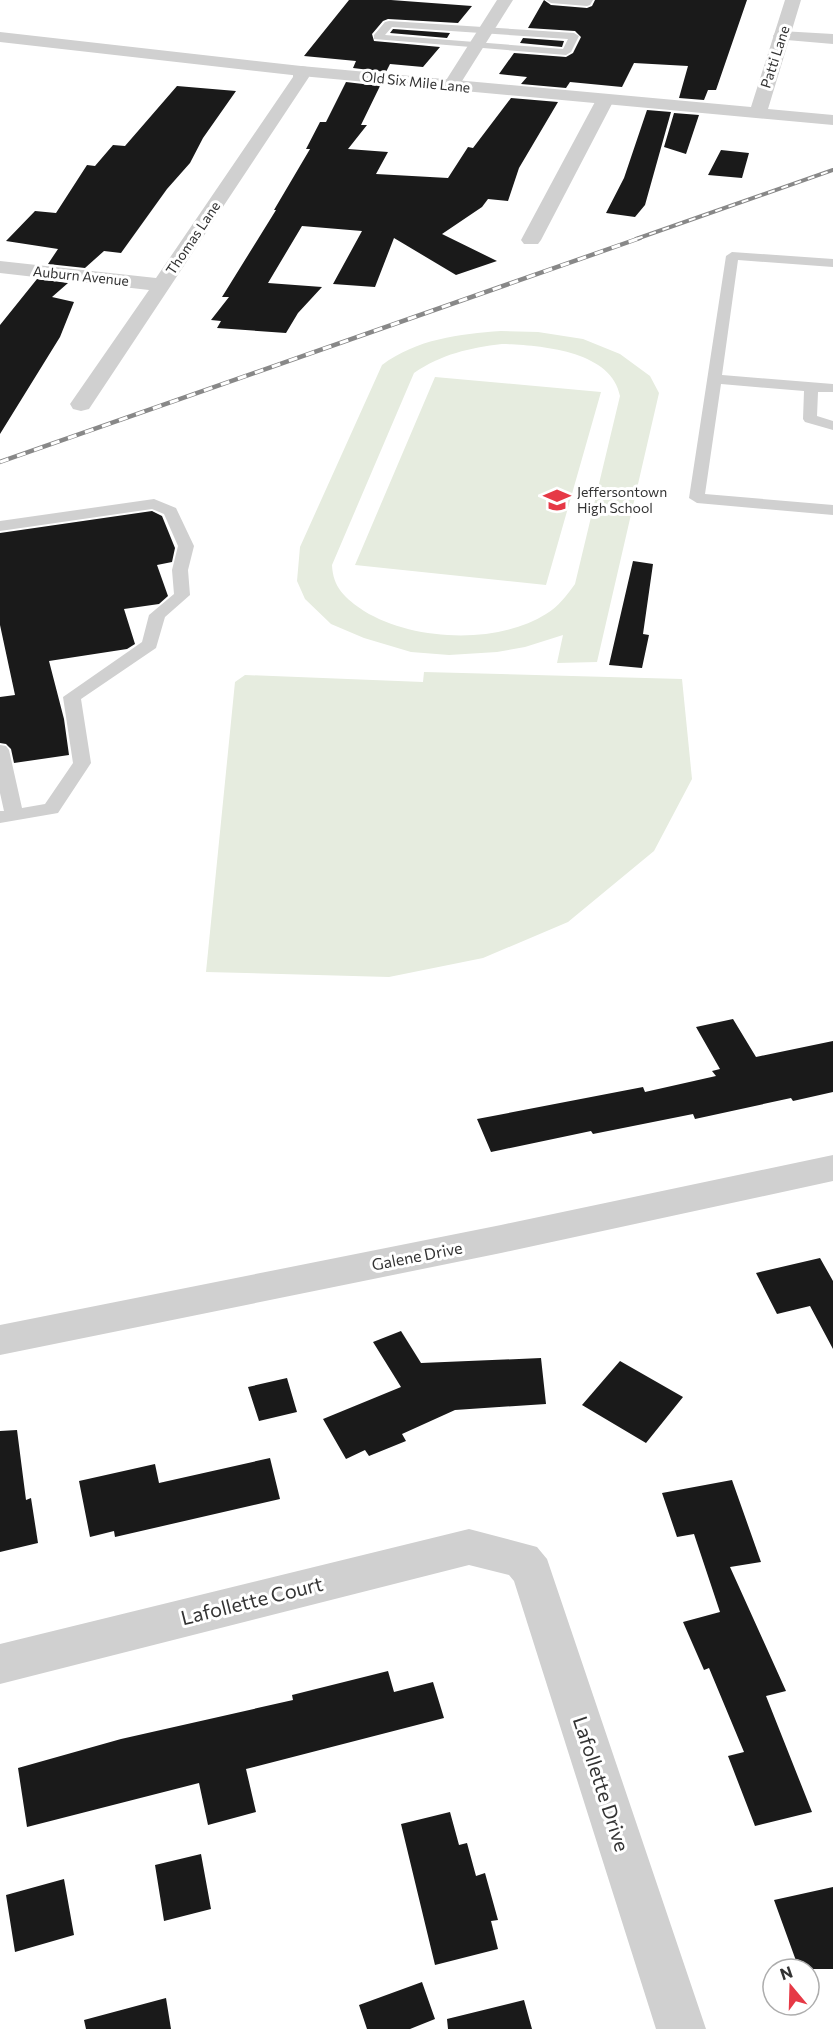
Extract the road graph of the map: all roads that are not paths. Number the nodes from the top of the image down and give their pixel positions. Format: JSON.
{"nodes":[{"id":1,"x":505,"y":0,"type":"edge"},
{"id":2,"x":551,"y":0,"type":"edge"},
{"id":3,"x":588,"y":0,"type":"edge"},
{"id":4,"x":793,"y":0,"type":"edge"},
{"id":5,"x":486,"y":30,"type":"junction"},
{"id":6,"x":781,"y":36,"type":"junction"},
{"id":7,"x":0,"y":37,"type":"edge"},
{"id":8,"x":833,"y":39,"type":"edge"},
{"id":9,"x":476,"y":45,"type":"junction"},
{"id":10,"x":301,"y":71,"type":"junction"},
{"id":11,"x":451,"y":85,"type":"junction"},
{"id":12,"x":605,"y":100,"type":"junction"},
{"id":13,"x":760,"y":114,"type":"junction"},
{"id":14,"x":833,"y":120,"type":"edge"},
{"id":15,"x":531,"y":240,"type":"dead end"},
{"id":16,"x":833,"y":263,"type":"edge"},
{"id":17,"x":0,"y":267,"type":"edge"},
{"id":18,"x":161,"y":285,"type":"junction"},
{"id":19,"x":714,"y":380,"type":"junction"},
{"id":20,"x":812,"y":387,"type":"junction"},
{"id":21,"x":833,"y":388,"type":"edge"},
{"id":22,"x":81,"y":404,"type":"dead end"},
{"id":23,"x":833,"y":426,"type":"edge"},
{"id":24,"x":833,"y":510,"type":"edge"},
{"id":25,"x":0,"y":526,"type":"edge"},
{"id":26,"x":1,"y":763,"type":"edge"},
{"id":27,"x":7,"y":816,"type":"edge"},
{"id":28,"x":833,"y":1168,"type":"edge"},
{"id":29,"x":0,"y":1340,"type":"edge"},
{"id":30,"x":503,"y":1554,"type":"joint"},
{"id":31,"x":0,"y":1664,"type":"edge"},
{"id":32,"x":681,"y":2029,"type":"edge"}],
"edges":[{"from":1,"to":5,"type":"street"},
{"from":2,"to":3,"type":"lane"},
{"from":4,"to":6,"type":"street","name":"Patti Lane"},
{"from":5,"to":9,"type":"street"},
{"from":5,"to":9,"type":"lane"},
{"from":5,"to":9,"type":"lane"},
{"from":6,"to":8,"type":"street"},
{"from":6,"to":13,"type":"street","name":"Patti Lane"},
{"from":7,"to":10,"type":"street","name":"Old Six Mile Lane"},
{"from":9,"to":11,"type":"street"},
{"from":10,"to":11,"type":"street","name":"Old Six Mile Lane"},
{"from":10,"to":18,"type":"street","name":"Thomas Lane"},
{"from":11,"to":12,"type":"street","name":"Old Six Mile Lane"},
{"from":12,"to":13,"type":"street","name":"Old Six Mile Lane"},
{"from":12,"to":15,"type":"street"},
{"from":13,"to":14,"type":"street","name":"Old Six Mile Lane"},
{"from":16,"to":19,"type":"lane"},
{"from":17,"to":18,"type":"street","name":"Auburn Avenue"},
{"from":18,"to":22,"type":"street","name":"Thomas Lane"},
{"from":19,"to":20,"type":"lane"},
{"from":19,"to":24,"type":"lane"},
{"from":20,"to":21,"type":"lane"},
{"from":20,"to":23,"type":"lane"},
{"from":25,"to":27,"type":"lane"},
{"from":26,"to":27,"type":"lane"},
{"from":28,"to":29,"type":"street","name":"Galene Drive"},
{"from":30,"to":31,"type":"street","name":"Lafollette Court"},
{"from":30,"to":32,"type":"street","name":"Lafollette Drive"}]}
